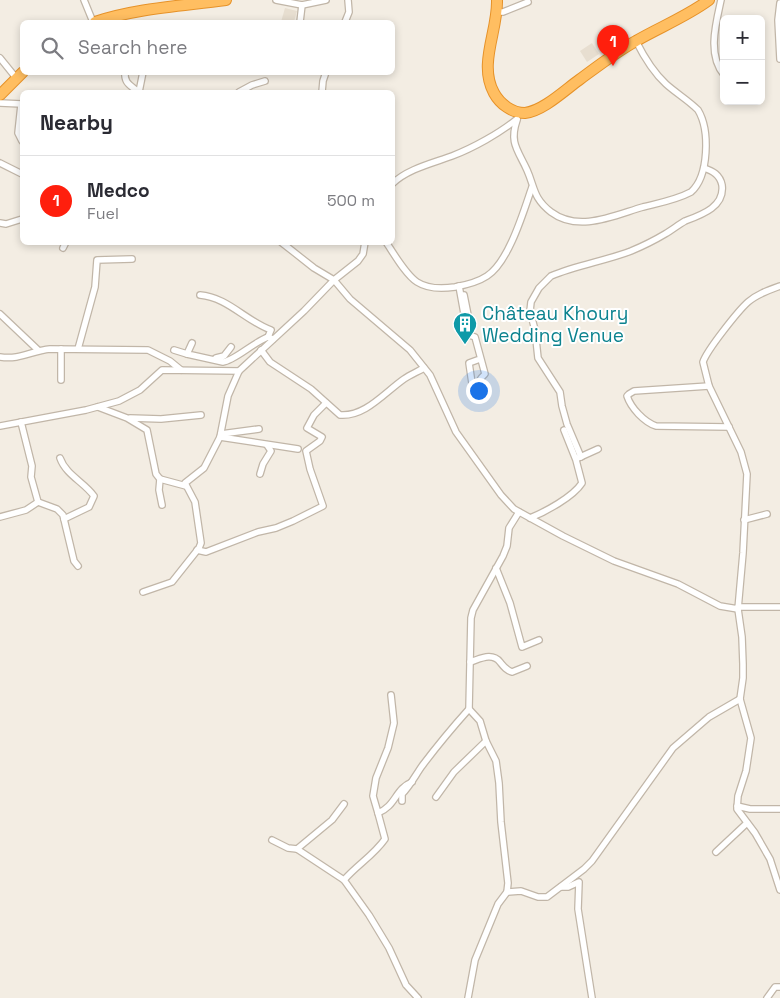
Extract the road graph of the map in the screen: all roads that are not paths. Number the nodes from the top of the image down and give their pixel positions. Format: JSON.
{"nodes":[{"id":1,"x":84,"y":0,"type":"edge"},
{"id":2,"x":226,"y":0,"type":"edge"},
{"id":3,"x":276,"y":0,"type":"edge"},
{"id":4,"x":326,"y":0,"type":"edge"},
{"id":5,"x":348,"y":0,"type":"edge"},
{"id":6,"x":496,"y":0,"type":"edge"},
{"id":7,"x":709,"y":0,"type":"edge"},
{"id":8,"x":720,"y":0,"type":"edge"},
{"id":9,"x":528,"y":2,"type":"dead end"},
{"id":10,"x":780,"y":3,"type":"edge"},
{"id":11,"x":302,"y":5,"type":"junction"},
{"id":12,"x":497,"y":12,"type":"junction"},
{"id":13,"x":93,"y":20,"type":"edge"},
{"id":14,"x":102,"y":20,"type":"edge"},
{"id":15,"x":300,"y":20,"type":"edge"},
{"id":16,"x":346,"y":20,"type":"edge"},
{"id":17,"x":636,"y":41,"type":"junction"},
{"id":18,"x":0,"y":58,"type":"edge"},
{"id":19,"x":780,"y":58,"type":"edge"},
{"id":20,"x":720,"y":67,"type":"edge"},
{"id":21,"x":125,"y":75,"type":"edge"},
{"id":22,"x":141,"y":75,"type":"edge"},
{"id":23,"x":325,"y":75,"type":"edge"},
{"id":24,"x":20,"y":76,"type":"edge"},
{"id":25,"x":265,"y":81,"type":"dead end"},
{"id":26,"x":135,"y":90,"type":"edge"},
{"id":27,"x":138,"y":90,"type":"edge"},
{"id":28,"x":243,"y":90,"type":"edge"},
{"id":29,"x":322,"y":90,"type":"edge"},
{"id":30,"x":0,"y":95,"type":"edge"},
{"id":31,"x":0,"y":102,"type":"edge"},
{"id":32,"x":20,"y":104,"type":"edge"},
{"id":33,"x":518,"y":116,"type":"junction"},
{"id":34,"x":20,"y":118,"type":"edge"},
{"id":35,"x":20,"y":137,"type":"edge"},
{"id":36,"x":0,"y":163,"type":"edge"},
{"id":37,"x":704,"y":168,"type":"junction"},
{"id":38,"x":20,"y":173,"type":"edge"},
{"id":39,"x":395,"y":182,"type":"edge"},
{"id":40,"x":532,"y":187,"type":"junction"},
{"id":41,"x":20,"y":220,"type":"edge"},
{"id":42,"x":0,"y":223,"type":"edge"},
{"id":43,"x":285,"y":245,"type":"edge"},
{"id":44,"x":364,"y":245,"type":"edge"},
{"id":45,"x":388,"y":245,"type":"edge"},
{"id":46,"x":132,"y":259,"type":"dead end"},
{"id":47,"x":334,"y":280,"type":"junction"},
{"id":48,"x":469,"y":284,"type":"junction"},
{"id":49,"x":459,"y":286,"type":"junction"},
{"id":50,"x":780,"y":286,"type":"edge"},
{"id":51,"x":200,"y":295,"type":"dead end"},
{"id":52,"x":0,"y":314,"type":"edge"},
{"id":53,"x":470,"y":325,"type":"dead end"},
{"id":54,"x":271,"y":338,"type":"junction"},
{"id":55,"x":192,"y":343,"type":"dead end"},
{"id":56,"x":231,"y":347,"type":"dead end"},
{"id":57,"x":61,"y":349,"type":"junction"},
{"id":58,"x":78,"y":349,"type":"junction"},
{"id":59,"x":38,"y":350,"type":"junction"},
{"id":60,"x":174,"y":350,"type":"dead end"},
{"id":61,"x":261,"y":350,"type":"junction"},
{"id":62,"x":187,"y":354,"type":"junction"},
{"id":63,"x":0,"y":357,"type":"edge"},
{"id":64,"x":480,"y":359,"type":"junction"},
{"id":65,"x":216,"y":360,"type":"junction"},
{"id":66,"x":424,"y":368,"type":"junction"},
{"id":67,"x":239,"y":370,"type":"junction"},
{"id":68,"x":183,"y":371,"type":"junction"},
{"id":69,"x":61,"y":380,"type":"dead end"},
{"id":70,"x":708,"y":386,"type":"junction"},
{"id":71,"x":326,"y":403,"type":"junction"},
{"id":72,"x":97,"y":407,"type":"junction"},
{"id":73,"x":201,"y":415,"type":"dead end"},
{"id":74,"x":127,"y":418,"type":"junction"},
{"id":75,"x":21,"y":422,"type":"junction"},
{"id":76,"x":0,"y":426,"type":"edge"},
{"id":77,"x":729,"y":428,"type":"junction"},
{"id":78,"x":259,"y":429,"type":"dead end"},
{"id":79,"x":564,"y":430,"type":"dead end"},
{"id":80,"x":221,"y":436,"type":"junction"},
{"id":81,"x":267,"y":445,"type":"junction"},
{"id":82,"x":298,"y":449,"type":"dead end"},
{"id":83,"x":598,"y":450,"type":"dead end"},
{"id":84,"x":60,"y":458,"type":"dead end"},
{"id":85,"x":579,"y":458,"type":"junction"},
{"id":86,"x":260,"y":474,"type":"dead end"},
{"id":87,"x":160,"y":479,"type":"junction"},
{"id":88,"x":186,"y":486,"type":"junction"},
{"id":89,"x":38,"y":502,"type":"junction"},
{"id":90,"x":162,"y":505,"type":"dead end"},
{"id":91,"x":518,"y":512,"type":"junction"},
{"id":92,"x":767,"y":514,"type":"dead end"},
{"id":93,"x":0,"y":516,"type":"edge"},
{"id":94,"x":530,"y":518,"type":"junction"},
{"id":95,"x":64,"y":519,"type":"junction"},
{"id":96,"x":744,"y":520,"type":"junction"},
{"id":97,"x":197,"y":550,"type":"junction"},
{"id":98,"x":78,"y":566,"type":"dead end"},
{"id":99,"x":496,"y":568,"type":"junction"},
{"id":100,"x":143,"y":592,"type":"dead end"},
{"id":101,"x":780,"y":607,"type":"edge"},
{"id":102,"x":738,"y":608,"type":"junction"},
{"id":103,"x":539,"y":640,"type":"dead end"},
{"id":104,"x":470,"y":662,"type":"junction"},
{"id":105,"x":527,"y":666,"type":"dead end"},
{"id":106,"x":391,"y":695,"type":"dead end"},
{"id":107,"x":740,"y":698,"type":"junction"},
{"id":108,"x":469,"y":709,"type":"junction"},
{"id":109,"x":486,"y":741,"type":"junction"},
{"id":110,"x":412,"y":782,"type":"junction"},
{"id":111,"x":436,"y":797,"type":"dead end"},
{"id":112,"x":402,"y":801,"type":"dead end"},
{"id":113,"x":344,"y":804,"type":"dead end"},
{"id":114,"x":737,"y":806,"type":"junction"},
{"id":115,"x":780,"y":810,"type":"edge"},
{"id":116,"x":378,"y":812,"type":"junction"},
{"id":117,"x":747,"y":822,"type":"junction"},
{"id":118,"x":272,"y":840,"type":"dead end"},
{"id":119,"x":297,"y":849,"type":"junction"},
{"id":120,"x":716,"y":852,"type":"dead end"},
{"id":121,"x":344,"y":880,"type":"junction"},
{"id":122,"x":561,"y":887,"type":"junction"},
{"id":123,"x":780,"y":890,"type":"edge"},
{"id":124,"x":507,"y":892,"type":"junction"},
{"id":125,"x":780,"y":987,"type":"edge"},
{"id":126,"x":418,"y":998,"type":"edge"},
{"id":127,"x":468,"y":998,"type":"edge"},
{"id":128,"x":592,"y":998,"type":"edge"},
{"id":129,"x":767,"y":998,"type":"edge"}],
"edges":[{"from":1,"to":13,"type":"street"},
{"from":2,"to":14,"type":"highway"},
{"from":3,"to":11,"type":"street"},
{"from":4,"to":11,"type":"street"},
{"from":5,"to":16,"type":"street"},
{"from":6,"to":12,"type":"highway"},
{"from":7,"to":17,"type":"highway"},
{"from":8,"to":20,"type":"street"},
{"from":9,"to":12,"type":"street"},
{"from":10,"to":19,"type":"street"},
{"from":11,"to":15,"type":"street"},
{"from":12,"to":33,"type":"highway"},
{"from":17,"to":33,"type":"highway"},
{"from":17,"to":37,"type":"street"},
{"from":18,"to":24,"type":"street"},
{"from":21,"to":26,"type":"street"},
{"from":22,"to":27,"type":"street"},
{"from":23,"to":29,"type":"street"},
{"from":24,"to":30,"type":"highway"},
{"from":25,"to":28,"type":"street"},
{"from":31,"to":32,"type":"street"},
{"from":33,"to":39,"type":"street"},
{"from":33,"to":40,"type":"street"},
{"from":34,"to":35,"type":"street"},
{"from":36,"to":38,"type":"street"},
{"from":37,"to":40,"type":"street"},
{"from":37,"to":85,"type":"street"},
{"from":40,"to":48,"type":"street"},
{"from":41,"to":42,"type":"street"},
{"from":43,"to":47,"type":"street"},
{"from":44,"to":47,"type":"street"},
{"from":45,"to":49,"type":"street"},
{"from":46,"to":58,"type":"street"},
{"from":47,"to":54,"type":"street"},
{"from":47,"to":66,"type":"street"},
{"from":48,"to":49,"type":"street"},
{"from":48,"to":53,"type":"street"},
{"from":49,"to":64,"type":"street"},
{"from":50,"to":70,"type":"street"},
{"from":51,"to":54,"type":"street"},
{"from":52,"to":59,"type":"street"},
{"from":54,"to":61,"type":"street"},
{"from":54,"to":65,"type":"street"},
{"from":55,"to":62,"type":"street"},
{"from":56,"to":65,"type":"street"},
{"from":57,"to":58,"type":"street"},
{"from":57,"to":59,"type":"street"},
{"from":57,"to":69,"type":"street"},
{"from":58,"to":68,"type":"street"},
{"from":59,"to":63,"type":"street"},
{"from":60,"to":62,"type":"street"},
{"from":61,"to":67,"type":"street"},
{"from":61,"to":71,"type":"street"},
{"from":62,"to":65,"type":"street"},
{"from":64,"to":64,"type":"street"},
{"from":66,"to":71,"type":"street"},
{"from":66,"to":91,"type":"street"},
{"from":67,"to":68,"type":"street"},
{"from":67,"to":80,"type":"street"},
{"from":68,"to":72,"type":"street"},
{"from":70,"to":77,"type":"street"},
{"from":70,"to":77,"type":"street"},
{"from":71,"to":97,"type":"street"},
{"from":72,"to":74,"type":"street"},
{"from":72,"to":75,"type":"street"},
{"from":73,"to":74,"type":"street"},
{"from":74,"to":87,"type":"street"},
{"from":75,"to":76,"type":"street"},
{"from":75,"to":89,"type":"street"},
{"from":77,"to":96,"type":"street"},
{"from":78,"to":80,"type":"street"},
{"from":79,"to":85,"type":"street"},
{"from":80,"to":81,"type":"street"},
{"from":80,"to":88,"type":"street"},
{"from":81,"to":82,"type":"street"},
{"from":81,"to":86,"type":"street"},
{"from":83,"to":85,"type":"street"},
{"from":84,"to":95,"type":"street"},
{"from":85,"to":94,"type":"street"},
{"from":87,"to":88,"type":"street"},
{"from":87,"to":90,"type":"street"},
{"from":88,"to":97,"type":"street"},
{"from":89,"to":93,"type":"street"},
{"from":89,"to":95,"type":"street"},
{"from":91,"to":94,"type":"street"},
{"from":91,"to":99,"type":"street"},
{"from":92,"to":96,"type":"street"},
{"from":94,"to":102,"type":"street"},
{"from":95,"to":98,"type":"street"},
{"from":96,"to":102,"type":"street"},
{"from":97,"to":100,"type":"street"},
{"from":99,"to":103,"type":"street"},
{"from":99,"to":104,"type":"street"},
{"from":101,"to":102,"type":"street"},
{"from":102,"to":107,"type":"street"},
{"from":104,"to":105,"type":"street"},
{"from":104,"to":108,"type":"street"},
{"from":106,"to":116,"type":"street"},
{"from":107,"to":114,"type":"street"},
{"from":107,"to":122,"type":"street"},
{"from":108,"to":109,"type":"street"},
{"from":108,"to":110,"type":"street"},
{"from":109,"to":111,"type":"street"},
{"from":109,"to":124,"type":"street"},
{"from":110,"to":112,"type":"street"},
{"from":110,"to":116,"type":"street"},
{"from":113,"to":119,"type":"street"},
{"from":114,"to":115,"type":"street"},
{"from":114,"to":117,"type":"street"},
{"from":116,"to":121,"type":"street"},
{"from":117,"to":120,"type":"street"},
{"from":117,"to":123,"type":"street"},
{"from":118,"to":119,"type":"street"},
{"from":119,"to":121,"type":"street"},
{"from":121,"to":126,"type":"street"},
{"from":122,"to":124,"type":"street"},
{"from":122,"to":128,"type":"street"},
{"from":124,"to":127,"type":"street"},
{"from":125,"to":129,"type":"street"}]}
